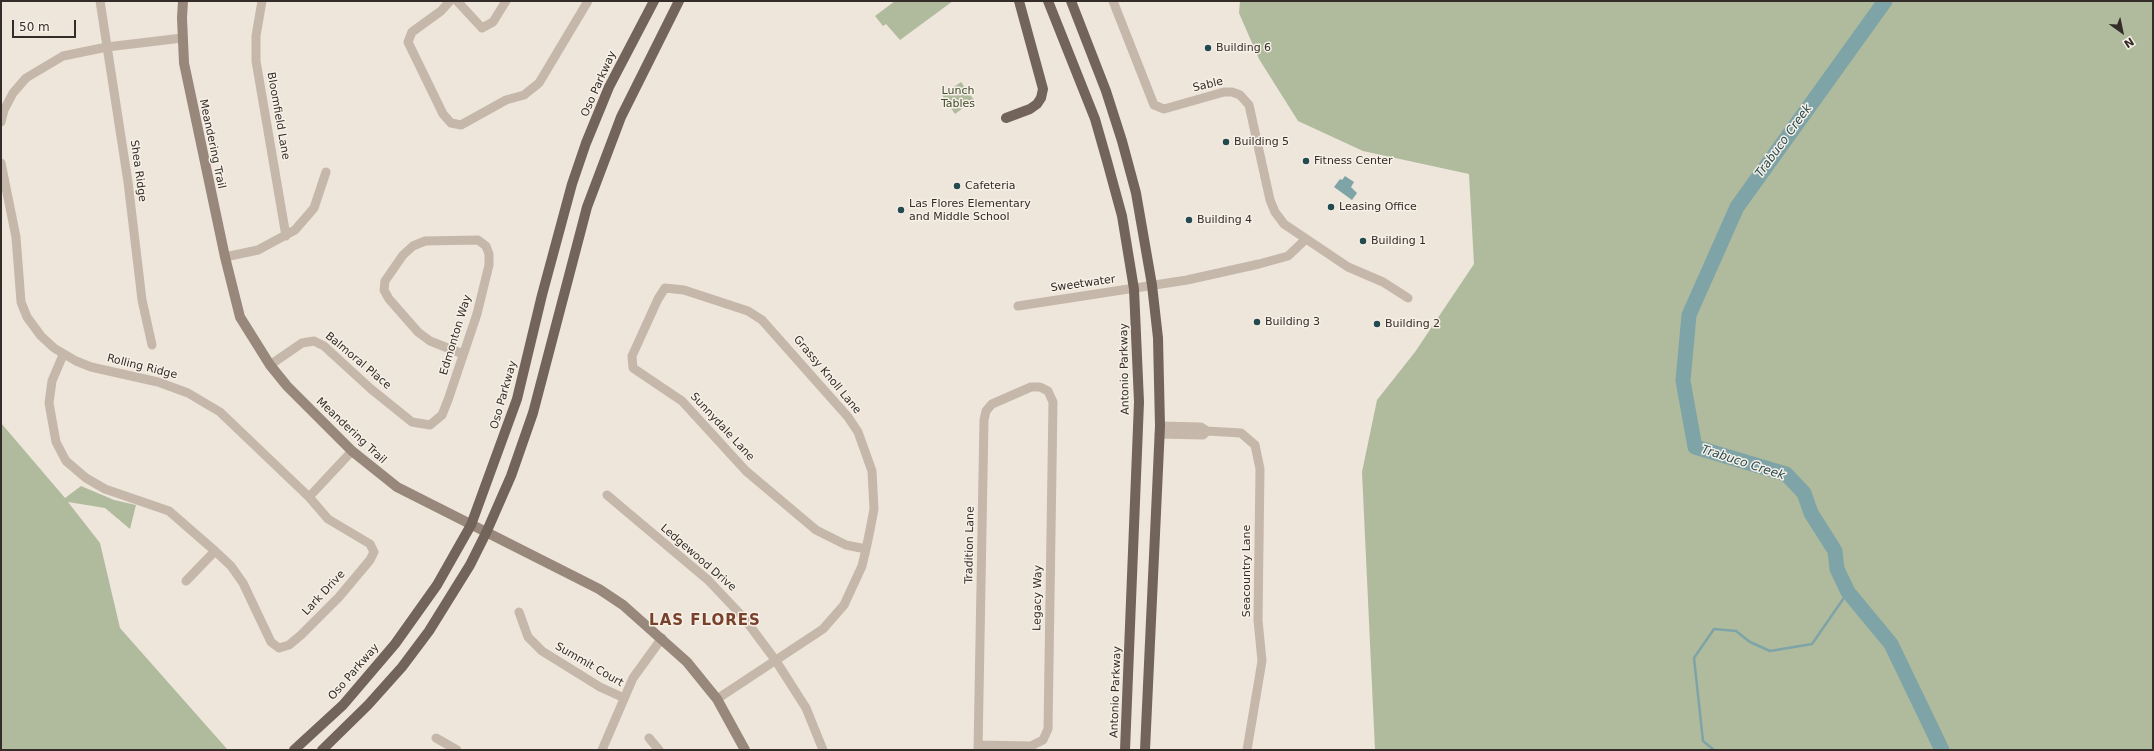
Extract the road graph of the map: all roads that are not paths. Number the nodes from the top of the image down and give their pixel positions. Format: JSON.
{"nodes":[{"id":1,"x":100,"y":1,"type":"edge"},
{"id":2,"x":184,"y":1,"type":"edge"},
{"id":3,"x":262,"y":1,"type":"edge"},
{"id":4,"x":450,"y":1,"type":"edge"},
{"id":5,"x":457,"y":1,"type":"edge"},
{"id":6,"x":506,"y":1,"type":"edge"},
{"id":7,"x":588,"y":1,"type":"edge"},
{"id":8,"x":654,"y":1,"type":"edge"},
{"id":9,"x":679,"y":1,"type":"edge"},
{"id":10,"x":1019,"y":1,"type":"edge"},
{"id":11,"x":1048,"y":1,"type":"edge"},
{"id":12,"x":1071,"y":1,"type":"edge"},
{"id":13,"x":1113,"y":1,"type":"edge"},
{"id":14,"x":182,"y":38,"type":"junction"},
{"id":15,"x":107,"y":47,"type":"junction"},
{"id":16,"x":3,"y":109,"type":"edge"},
{"id":17,"x":1006,"y":118,"type":"dead end"},
{"id":18,"x":1,"y":122,"type":"edge"},
{"id":19,"x":1,"y":163,"type":"edge"},
{"id":20,"x":326,"y":172,"type":"dead end"},
{"id":21,"x":286,"y":236,"type":"junction"},
{"id":22,"x":1306,"y":239,"type":"junction"},
{"id":23,"x":224,"y":258,"type":"junction"},
{"id":24,"x":1152,"y":286,"type":"junction"},
{"id":25,"x":665,"y":288,"type":"joint"},
{"id":26,"x":1134,"y":289,"type":"junction"},
{"id":27,"x":1408,"y":298,"type":"dead end"},
{"id":28,"x":1018,"y":306,"type":"dead end"},
{"id":29,"x":152,"y":345,"type":"dead end"},
{"id":30,"x":463,"y":354,"type":"junction"},
{"id":31,"x":64,"y":355,"type":"junction"},
{"id":32,"x":270,"y":365,"type":"junction"},
{"id":33,"x":1048,"y":391,"type":"joint"},
{"id":34,"x":430,"y":425,"type":"joint"},
{"id":35,"x":1159,"y":430,"type":"junction"},
{"id":36,"x":352,"y":451,"type":"junction"},
{"id":37,"x":607,"y":495,"type":"dead end"},
{"id":38,"x":310,"y":498,"type":"junction"},
{"id":39,"x":471,"y":525,"type":"junction"},
{"id":40,"x":486,"y":533,"type":"junction"},
{"id":41,"x":370,"y":544,"type":"joint"},
{"id":42,"x":866,"y":549,"type":"junction"},
{"id":43,"x":215,"y":551,"type":"junction"},
{"id":44,"x":186,"y":581,"type":"dead end"},
{"id":45,"x":519,"y":612,"type":"dead end"},
{"id":46,"x":662,"y":638,"type":"junction"},
{"id":47,"x":776,"y":661,"type":"junction"},
{"id":48,"x":624,"y":698,"type":"junction"},
{"id":49,"x":717,"y":699,"type":"junction"},
{"id":50,"x":436,"y":738,"type":"dead end"},
{"id":51,"x":649,"y":738,"type":"dead end"},
{"id":52,"x":978,"y":747,"type":"edge"},
{"id":53,"x":294,"y":750,"type":"edge"},
{"id":54,"x":322,"y":750,"type":"edge"},
{"id":55,"x":457,"y":750,"type":"edge"},
{"id":56,"x":602,"y":750,"type":"edge"},
{"id":57,"x":659,"y":750,"type":"edge"},
{"id":58,"x":745,"y":750,"type":"edge"},
{"id":59,"x":823,"y":750,"type":"edge"},
{"id":60,"x":1125,"y":750,"type":"edge"},
{"id":61,"x":1145,"y":750,"type":"edge"},
{"id":62,"x":1247,"y":750,"type":"edge"}],
"edges":[{"from":1,"to":15,"type":"street","name":"Shea Ridge"},
{"from":2,"to":14,"type":"street","name":"Meandering Trail"},
{"from":3,"to":21,"type":"street","name":"Bloomfield Lane"},
{"from":4,"to":7,"type":"street"},
{"from":5,"to":6,"type":"street"},
{"from":8,"to":39,"type":"main road","name":"Oso Parkway"},
{"from":9,"to":40,"type":"main road"},
{"from":10,"to":17,"type":"main road"},
{"from":11,"to":26,"type":"main road","name":"Antonio Parkway"},
{"from":12,"to":24,"type":"main road"},
{"from":13,"to":22,"type":"street","name":"Sable"},
{"from":14,"to":15,"type":"street"},
{"from":14,"to":23,"type":"street","name":"Meandering Trail"},
{"from":15,"to":16,"type":"street"},
{"from":15,"to":29,"type":"street","name":"Shea Ridge"},
{"from":16,"to":18,"type":"street"},
{"from":19,"to":31,"type":"street","name":"Rolling Ridge"},
{"from":20,"to":21,"type":"street"},
{"from":21,"to":23,"type":"street"},
{"from":22,"to":24,"type":"street"},
{"from":22,"to":27,"type":"street","name":"Sable"},
{"from":23,"to":32,"type":"street","name":"Meandering Trail"},
{"from":24,"to":26,"type":"street","name":"Sweetwater"},
{"from":24,"to":35,"type":"main road"},
{"from":25,"to":42,"type":"street","name":"Grassy Knoll Lane"},
{"from":25,"to":42,"type":"street","name":"Sunnydale Lane"},
{"from":26,"to":28,"type":"street","name":"Sweetwater"},
{"from":26,"to":60,"type":"main road","name":"Antonio Parkway"},
{"from":30,"to":30,"type":"street","name":"Edmonton Way"},
{"from":30,"to":34,"type":"street","name":"Edmonton Way"},
{"from":31,"to":38,"type":"street","name":"Rolling Ridge"},
{"from":31,"to":43,"type":"street"},
{"from":32,"to":34,"type":"street","name":"Balmoral Place"},
{"from":32,"to":36,"type":"street","name":"Meandering Trail"},
{"from":33,"to":52,"type":"street","name":"Tradition Lane"},
{"from":33,"to":52,"type":"street","name":"Legacy Way"},
{"from":35,"to":61,"type":"main road"},
{"from":35,"to":62,"type":"street","name":"Seacountry Lane"},
{"from":36,"to":38,"type":"street"},
{"from":36,"to":39,"type":"street","name":"Meandering Trail"},
{"from":37,"to":47,"type":"street","name":"Ledgewood Drive"},
{"from":38,"to":41,"type":"street","name":"Rolling Ridge"},
{"from":39,"to":40,"type":"street","name":"Meandering Trail"},
{"from":39,"to":53,"type":"main road","name":"Oso Parkway"},
{"from":40,"to":46,"type":"street","name":"Meandering Trail"},
{"from":40,"to":54,"type":"main road"},
{"from":41,"to":43,"type":"street","name":"Lark Drive"},
{"from":42,"to":47,"type":"street","name":"Grassy Knoll Lane"},
{"from":43,"to":44,"type":"street"},
{"from":45,"to":48,"type":"street","name":"Summit Court"},
{"from":46,"to":48,"type":"street"},
{"from":46,"to":49,"type":"street","name":"Meandering Trail"},
{"from":47,"to":49,"type":"street","name":"Grassy Knoll Lane"},
{"from":47,"to":59,"type":"street","name":"Ledgewood Drive"},
{"from":48,"to":56,"type":"street"},
{"from":49,"to":58,"type":"street","name":"Meandering Trail"},
{"from":50,"to":55,"type":"street"},
{"from":51,"to":57,"type":"street"}]}
